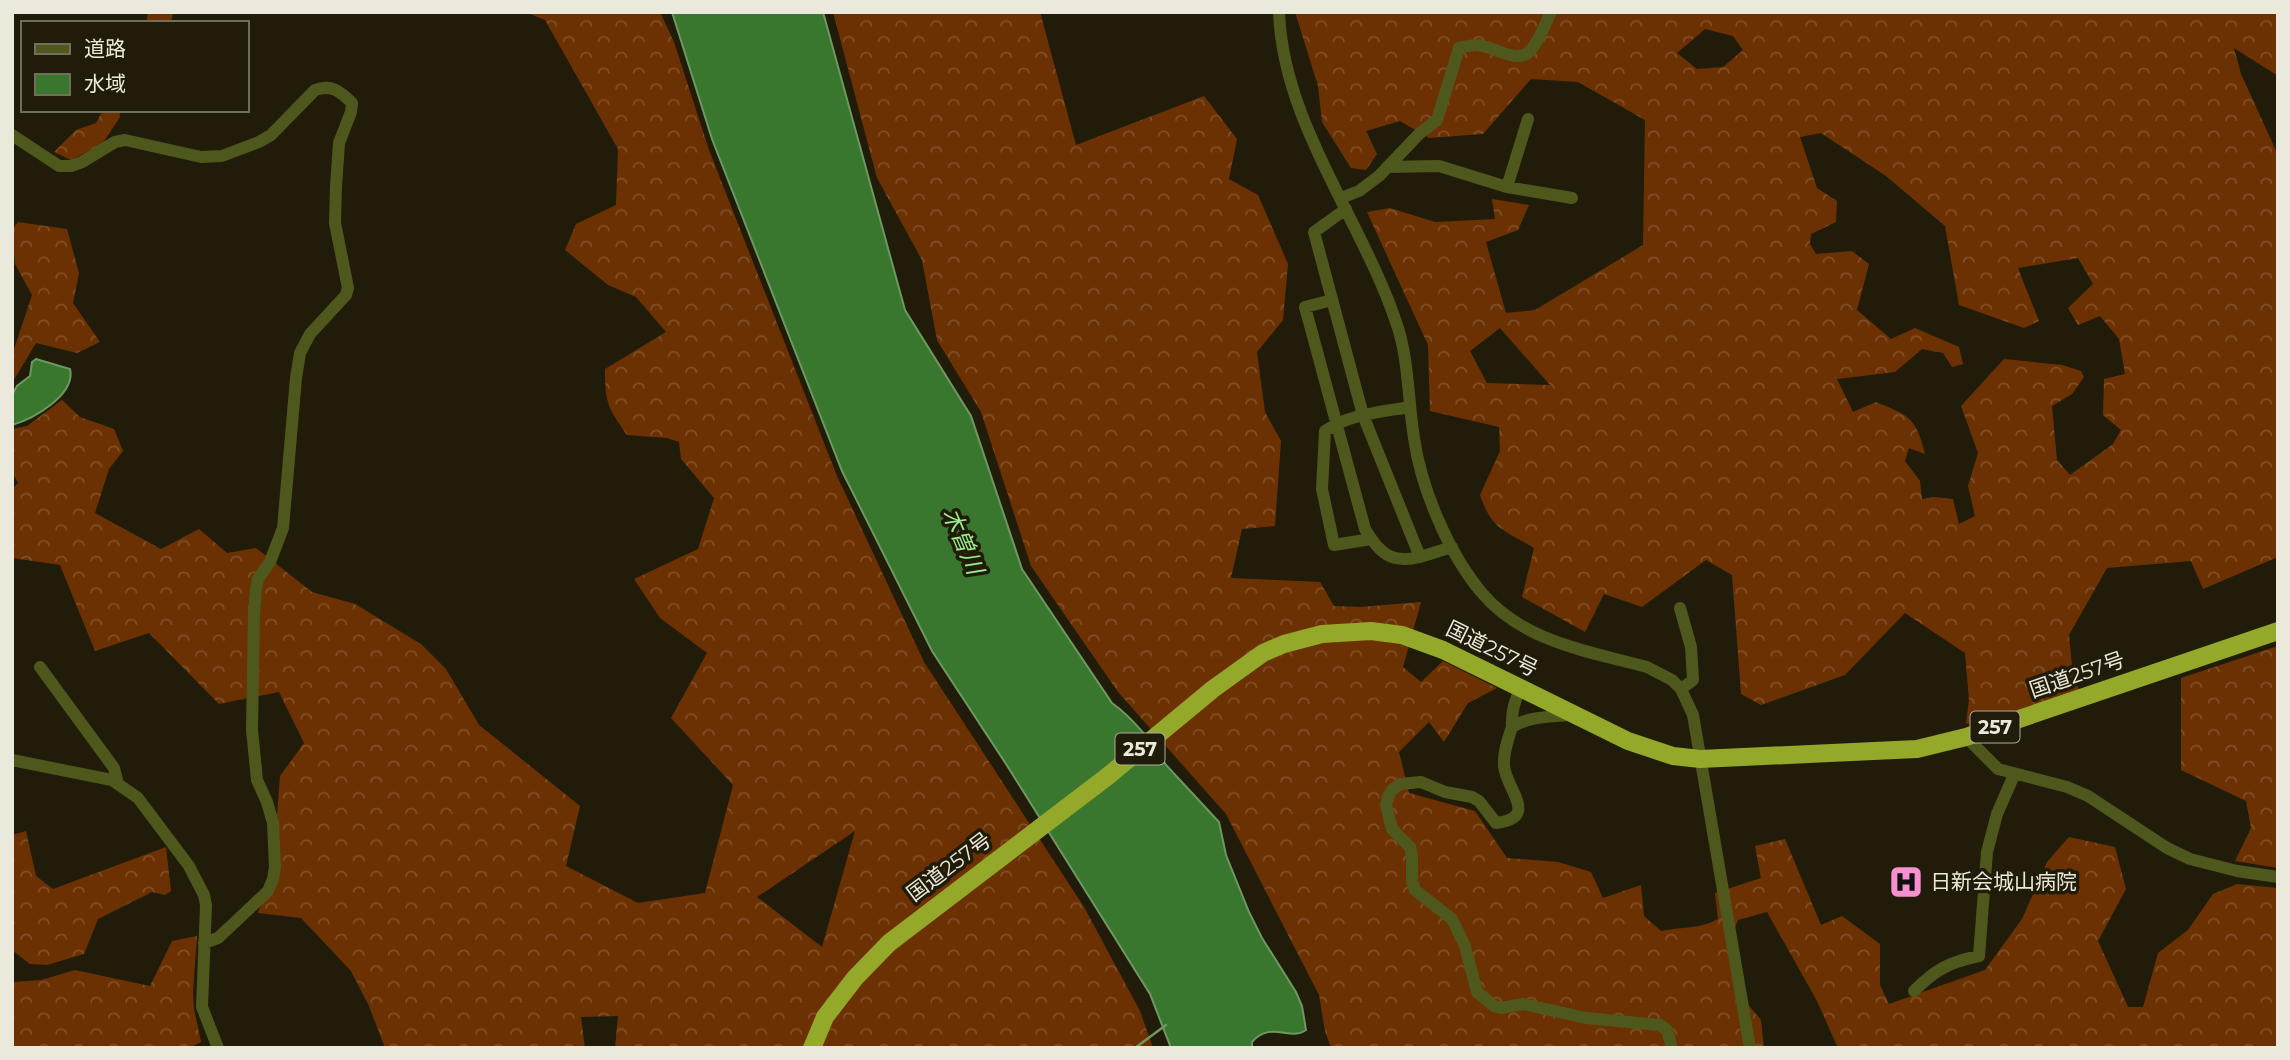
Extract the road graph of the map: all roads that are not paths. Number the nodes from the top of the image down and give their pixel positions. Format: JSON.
{"nodes":[{"id":1,"x":1279,"y":12,"type":"edge"},
{"id":2,"x":1552,"y":12,"type":"edge"},
{"id":3,"x":1528,"y":119,"type":"dead end"},
{"id":4,"x":12,"y":135,"type":"edge"},
{"id":5,"x":1387,"y":167,"type":"junction"},
{"id":6,"x":1507,"y":187,"type":"junction"},
{"id":7,"x":1572,"y":198,"type":"dead end"},
{"id":8,"x":1343,"y":204,"type":"junction"},
{"id":9,"x":1332,"y":300,"type":"junction"},
{"id":10,"x":1410,"y":407,"type":"junction"},
{"id":11,"x":1363,"y":415,"type":"junction"},
{"id":12,"x":1337,"y":423,"type":"junction"},
{"id":13,"x":1371,"y":539,"type":"junction"},
{"id":14,"x":1452,"y":547,"type":"junction"},
{"id":15,"x":1420,"y":557,"type":"junction"},
{"id":16,"x":1680,"y":608,"type":"dead end"},
{"id":17,"x":2278,"y":631,"type":"edge"},
{"id":18,"x":40,"y":667,"type":"dead end"},
{"id":19,"x":1521,"y":688,"type":"junction"},
{"id":20,"x":1681,"y":689,"type":"junction"},
{"id":21,"x":1573,"y":713,"type":"junction"},
{"id":22,"x":1512,"y":727,"type":"junction"},
{"id":23,"x":1966,"y":737,"type":"junction"},
{"id":24,"x":1700,"y":759,"type":"junction"},
{"id":25,"x":12,"y":760,"type":"edge"},
{"id":26,"x":2014,"y":775,"type":"junction"},
{"id":27,"x":118,"y":784,"type":"junction"},
{"id":28,"x":2278,"y":877,"type":"edge"},
{"id":29,"x":204,"y":943,"type":"junction"},
{"id":30,"x":1914,"y":991,"type":"dead end"},
{"id":31,"x":218,"y":1048,"type":"edge"},
{"id":32,"x":812,"y":1048,"type":"edge"},
{"id":33,"x":1672,"y":1048,"type":"edge"},
{"id":34,"x":1750,"y":1048,"type":"edge"}],
"edges":[{"from":1,"to":8,"type":"street"},
{"from":2,"to":5,"type":"street"},
{"from":3,"to":6,"type":"street"},
{"from":4,"to":29,"type":"street"},
{"from":5,"to":6,"type":"street"},
{"from":5,"to":8,"type":"street"},
{"from":6,"to":7,"type":"street"},
{"from":8,"to":9,"type":"street"},
{"from":8,"to":10,"type":"street"},
{"from":9,"to":11,"type":"street"},
{"from":9,"to":12,"type":"street"},
{"from":10,"to":11,"type":"street"},
{"from":10,"to":14,"type":"street"},
{"from":11,"to":12,"type":"street"},
{"from":11,"to":15,"type":"street"},
{"from":12,"to":13,"type":"street"},
{"from":12,"to":13,"type":"street"},
{"from":13,"to":15,"type":"street"},
{"from":14,"to":15,"type":"street"},
{"from":14,"to":20,"type":"street"},
{"from":16,"to":20,"type":"street"},
{"from":17,"to":23,"type":"highway","name":"国道257号","number":"257"},
{"from":18,"to":27,"type":"street"},
{"from":19,"to":21,"type":"highway","name":"国道257号","number":"257"},
{"from":19,"to":22,"type":"street"},
{"from":19,"to":32,"type":"highway","name":"国道257号","number":"257"},
{"from":20,"to":24,"type":"street"},
{"from":21,"to":22,"type":"street"},
{"from":21,"to":24,"type":"highway","name":"国道257号","number":"257"},
{"from":22,"to":33,"type":"street"},
{"from":23,"to":24,"type":"highway","name":"国道257号","number":"257"},
{"from":23,"to":26,"type":"street"},
{"from":24,"to":34,"type":"street"},
{"from":25,"to":27,"type":"street"},
{"from":26,"to":28,"type":"street"},
{"from":26,"to":30,"type":"street"},
{"from":27,"to":29,"type":"street"},
{"from":29,"to":31,"type":"street"}]}
